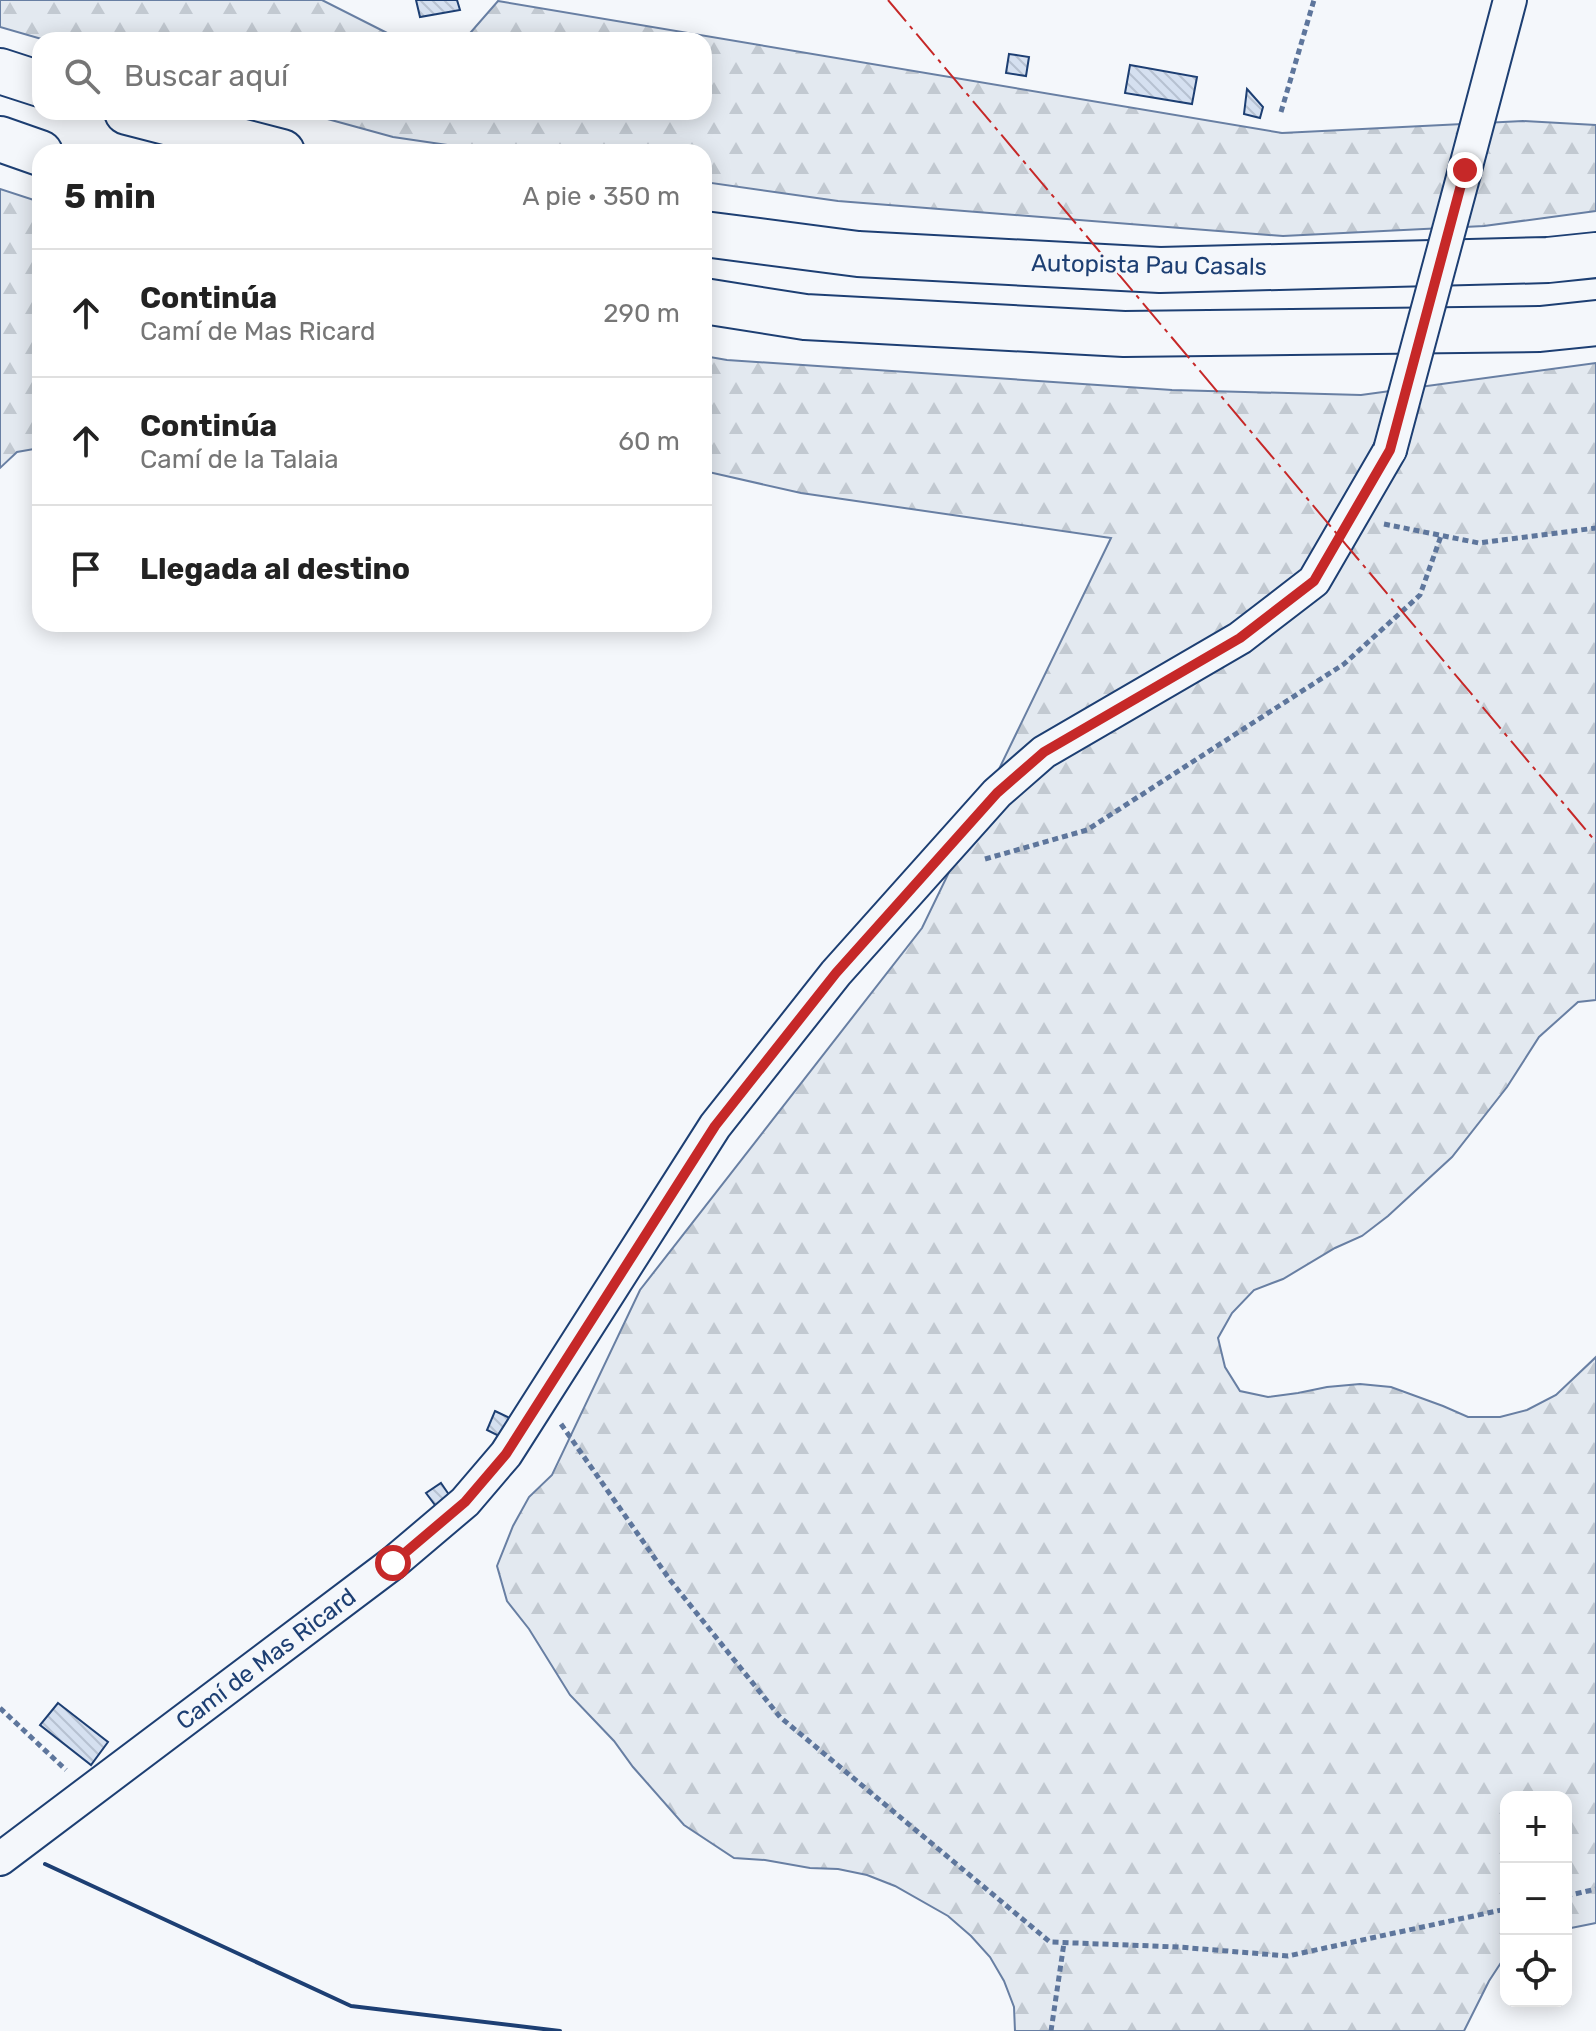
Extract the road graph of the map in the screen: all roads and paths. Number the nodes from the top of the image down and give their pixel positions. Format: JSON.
{"nodes":[{"id":1,"x":1314,"y":0,"type":"edge"},
{"id":2,"x":1510,"y":0,"type":"edge"},
{"id":3,"x":0,"y":71,"type":"edge"},
{"id":4,"x":32,"y":81,"type":"edge"},
{"id":5,"x":1281,"y":112,"type":"dead end"},
{"id":6,"x":158,"y":120,"type":"edge"},
{"id":7,"x":0,"y":139,"type":"edge"},
{"id":8,"x":251,"y":144,"type":"edge"},
{"id":9,"x":32,"y":150,"type":"edge"},
{"id":10,"x":712,"y":235,"type":"edge"},
{"id":11,"x":1596,"y":255,"type":"edge"},
{"id":12,"x":712,"y":302,"type":"edge"},
{"id":13,"x":1596,"y":323,"type":"edge"},
{"id":14,"x":1351,"y":518,"type":"junction"},
{"id":15,"x":1596,"y":528,"type":"edge"},
{"id":16,"x":1441,"y":536,"type":"junction"},
{"id":17,"x":982,"y":859,"type":"dead end"},
{"id":18,"x":543,"y":1397,"type":"junction"},
{"id":19,"x":0,"y":1708,"type":"edge"},
{"id":20,"x":89,"y":1792,"type":"junction"},
{"id":21,"x":0,"y":1859,"type":"edge"},
{"id":22,"x":1596,"y":1889,"type":"edge"},
{"id":23,"x":1572,"y":1895,"type":"edge"},
{"id":24,"x":1500,"y":1910,"type":"edge"},
{"id":25,"x":1064,"y":1943,"type":"junction"},
{"id":26,"x":1051,"y":2031,"type":"edge"}],
"edges":[{"from":1,"to":5,"type":"path"},
{"from":2,"to":14,"type":"street","name":"Camí de Mas Ricard","bridge":true},
{"from":3,"to":4,"type":"highway"},
{"from":6,"to":8,"type":"highway"},
{"from":7,"to":9,"type":"highway"},
{"from":10,"to":11,"type":"highway","name":"Autopista Pau Casals"},
{"from":12,"to":13,"type":"highway"},
{"from":14,"to":16,"type":"path"},
{"from":14,"to":18,"type":"street","name":"Camí de Mas Ricard"},
{"from":15,"to":16,"type":"path"},
{"from":16,"to":17,"type":"path"},
{"from":18,"to":20,"type":"street","name":"Camí de Mas Ricard"},
{"from":18,"to":25,"type":"path"},
{"from":19,"to":20,"type":"path"},
{"from":20,"to":21,"type":"street","name":"Camí de Mas Ricard"},
{"from":22,"to":23,"type":"path"},
{"from":24,"to":25,"type":"path"},
{"from":25,"to":26,"type":"path"}]}
